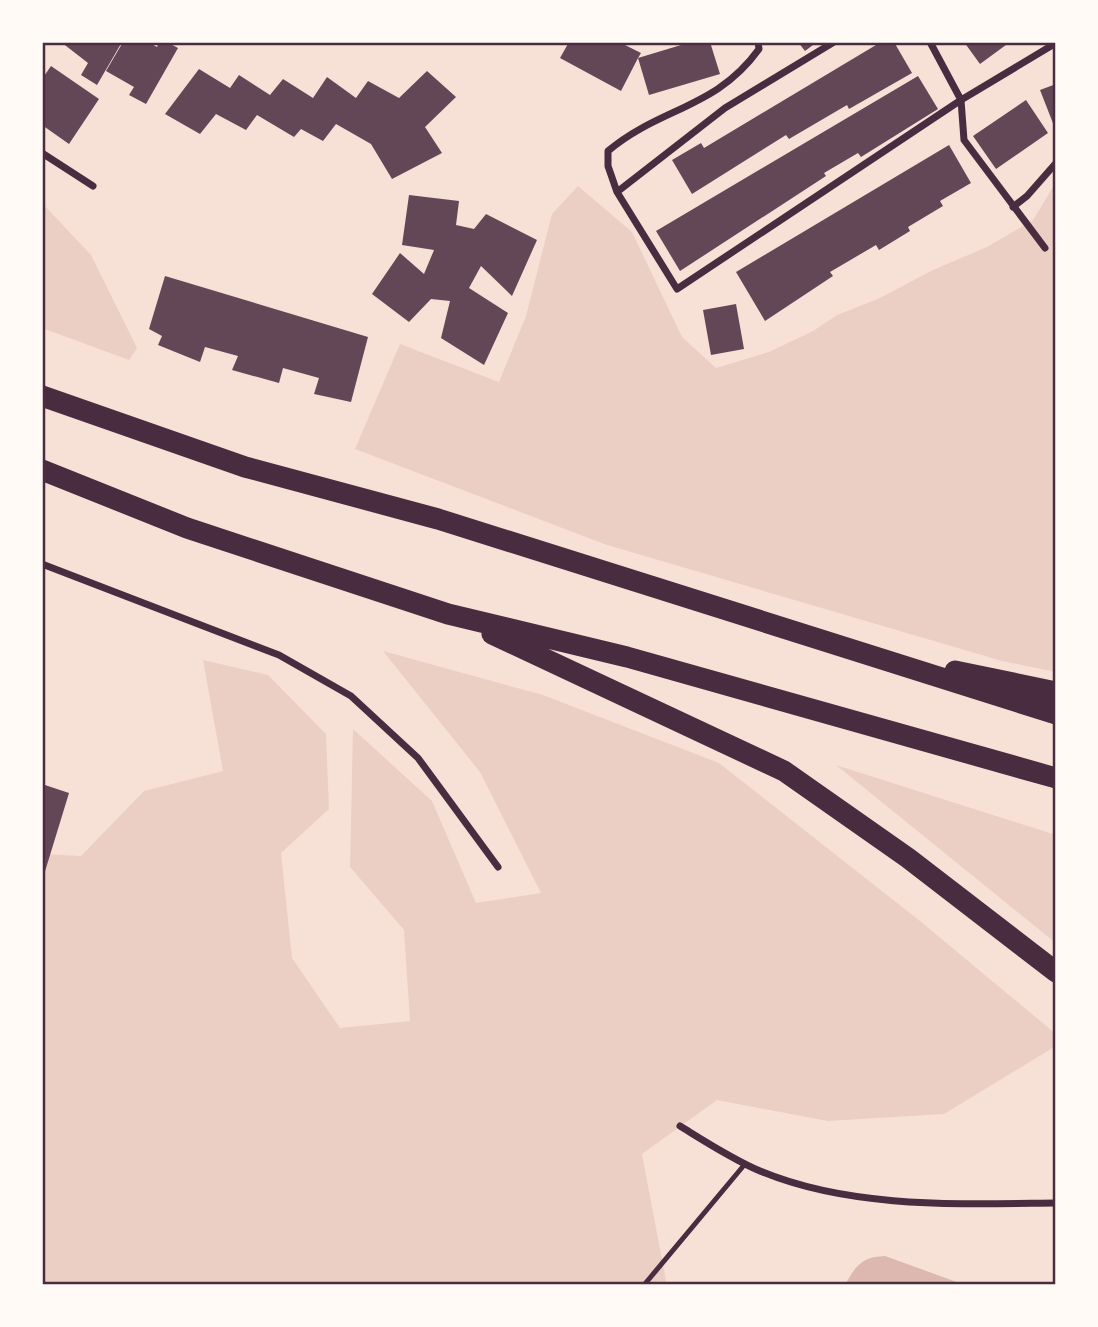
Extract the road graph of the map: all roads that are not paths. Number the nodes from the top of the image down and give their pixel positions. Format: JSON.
{"nodes":[{"id":1,"x":758,"y":42,"type":"edge"},
{"id":2,"x":834,"y":42,"type":"edge"},
{"id":3,"x":930,"y":42,"type":"edge"},
{"id":4,"x":1056,"y":43,"type":"edge"},
{"id":5,"x":961,"y":100,"type":"junction"},
{"id":6,"x":42,"y":153,"type":"edge"},
{"id":7,"x":1056,"y":163,"type":"edge"},
{"id":8,"x":93,"y":186,"type":"dead end"},
{"id":9,"x":617,"y":192,"type":"junction"},
{"id":10,"x":1013,"y":206,"type":"junction"},
{"id":11,"x":1045,"y":248,"type":"dead end"},
{"id":12,"x":42,"y":396,"type":"edge"},
{"id":13,"x":42,"y":470,"type":"edge"},
{"id":14,"x":42,"y":564,"type":"edge"},
{"id":15,"x":449,"y":614,"type":"junction"},
{"id":16,"x":829,"y":645,"type":"junction"},
{"id":17,"x":1056,"y":692,"type":"edge"},
{"id":18,"x":1056,"y":714,"type":"edge"},
{"id":19,"x":1056,"y":778,"type":"edge"},
{"id":20,"x":498,"y":867,"type":"dead end"},
{"id":21,"x":1056,"y":971,"type":"edge"},
{"id":22,"x":680,"y":1126,"type":"dead end"},
{"id":23,"x":745,"y":1164,"type":"junction"},
{"id":24,"x":1056,"y":1203,"type":"edge"},
{"id":25,"x":643,"y":1285,"type":"edge"}],
"edges":[{"from":1,"to":9,"type":"street"},
{"from":2,"to":9,"type":"street"},
{"from":3,"to":5,"type":"street"},
{"from":4,"to":5,"type":"street"},
{"from":5,"to":9,"type":"street"},
{"from":5,"to":10,"type":"street"},
{"from":6,"to":8,"type":"street"},
{"from":7,"to":10,"type":"street"},
{"from":10,"to":11,"type":"street"},
{"from":12,"to":16,"type":"highway"},
{"from":13,"to":15,"type":"highway"},
{"from":14,"to":20,"type":"street"},
{"from":15,"to":19,"type":"highway"},
{"from":15,"to":21,"type":"highway"},
{"from":16,"to":17,"type":"highway"},
{"from":16,"to":18,"type":"highway"},
{"from":22,"to":23,"type":"street"},
{"from":23,"to":24,"type":"street"},
{"from":23,"to":25,"type":"lane"}]}
